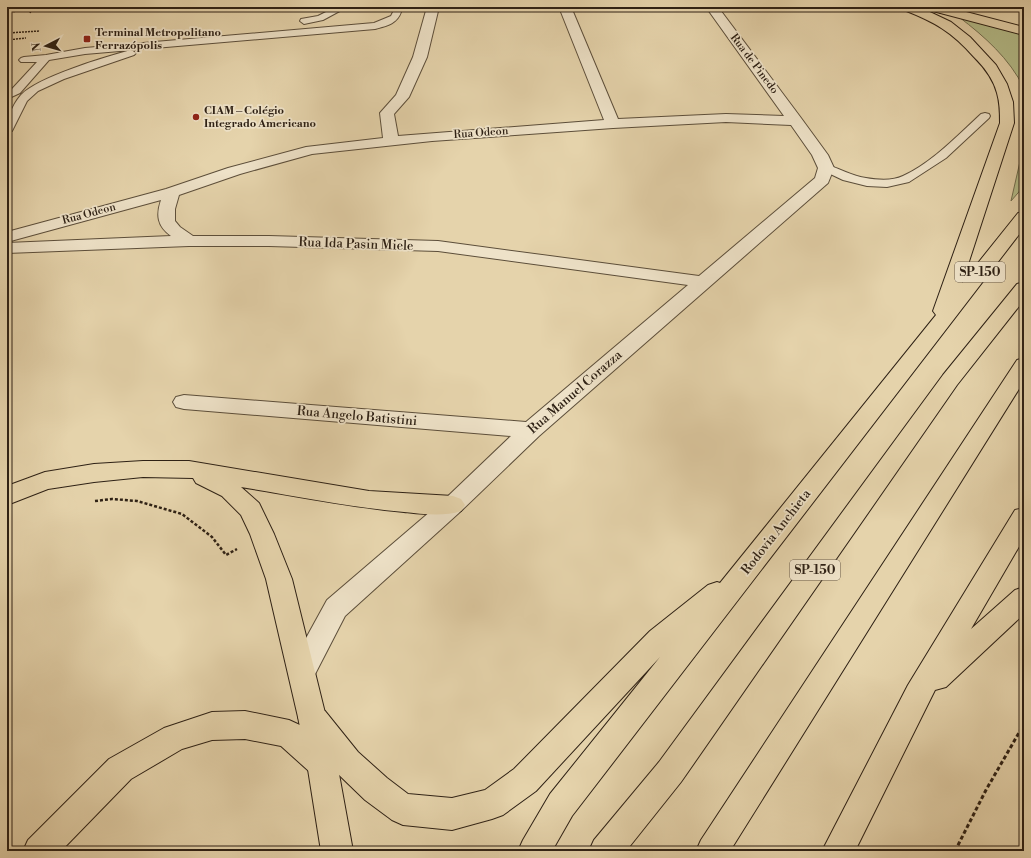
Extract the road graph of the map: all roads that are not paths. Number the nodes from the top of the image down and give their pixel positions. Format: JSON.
{"nodes":[{"id":1,"x":343,"y":7,"type":"edge"},
{"id":2,"x":394,"y":7,"type":"edge"},
{"id":3,"x":433,"y":7,"type":"edge"},
{"id":4,"x":565,"y":7,"type":"edge"},
{"id":5,"x":712,"y":7,"type":"edge"},
{"id":6,"x":908,"y":7,"type":"edge"},
{"id":7,"x":939,"y":8,"type":"edge"},
{"id":8,"x":304,"y":21,"type":"dead end"},
{"id":9,"x":1019,"y":29,"type":"edge"},
{"id":10,"x":156,"y":45,"type":"junction"},
{"id":11,"x":46,"y":58,"type":"junction"},
{"id":12,"x":24,"y":60,"type":"dead end"},
{"id":13,"x":34,"y":90,"type":"junction"},
{"id":14,"x":10,"y":93,"type":"edge"},
{"id":15,"x":985,"y":116,"type":"dead end"},
{"id":16,"x":796,"y":120,"type":"junction"},
{"id":17,"x":613,"y":124,"type":"junction"},
{"id":18,"x":7,"y":131,"type":"edge"},
{"id":19,"x":391,"y":141,"type":"junction"},
{"id":20,"x":826,"y":168,"type":"junction"},
{"id":21,"x":172,"y":192,"type":"junction"},
{"id":22,"x":1024,"y":217,"type":"edge"},
{"id":23,"x":7,"y":237,"type":"edge"},
{"id":24,"x":189,"y":241,"type":"junction"},
{"id":25,"x":7,"y":248,"type":"edge"},
{"id":26,"x":703,"y":282,"type":"junction"},
{"id":27,"x":1024,"y":288,"type":"edge"},
{"id":28,"x":937,"y":327,"type":"junction"},
{"id":29,"x":1024,"y":365,"type":"edge"},
{"id":30,"x":184,"y":402,"type":"dead end"},
{"id":31,"x":531,"y":430,"type":"junction"},
{"id":32,"x":189,"y":469,"type":"junction"},
{"id":33,"x":7,"y":496,"type":"edge"},
{"id":34,"x":453,"y":505,"type":"junction"},
{"id":35,"x":1024,"y":517,"type":"edge"},
{"id":36,"x":747,"y":568,"type":"junction"},
{"id":37,"x":1024,"y":598,"type":"edge"},
{"id":38,"x":302,"y":671,"type":"junction"},
{"id":39,"x":918,"y":694,"type":"junction"},
{"id":40,"x":312,"y":717,"type":"junction"},
{"id":41,"x":322,"y":763,"type":"junction"},
{"id":42,"x":38,"y":851,"type":"edge"},
{"id":43,"x":337,"y":851,"type":"edge"},
{"id":44,"x":534,"y":851,"type":"edge"},
{"id":45,"x":605,"y":851,"type":"edge"},
{"id":46,"x":712,"y":851,"type":"edge"},
{"id":47,"x":838,"y":851,"type":"edge"}],
"edges":[{"from":1,"to":8,"type":"lane"},
{"from":2,"to":10,"type":"lane"},
{"from":3,"to":19,"type":"street"},
{"from":4,"to":17,"type":"street"},
{"from":5,"to":16,"type":"street","name":"Rua de Pinedo"},
{"from":6,"to":28,"type":"main road"},
{"from":7,"to":9,"type":"main road"},
{"from":10,"to":11,"type":"lane"},
{"from":10,"to":13,"type":"lane"},
{"from":11,"to":12,"type":"lane"},
{"from":11,"to":14,"type":"lane"},
{"from":13,"to":14,"type":"lane"},
{"from":13,"to":18,"type":"lane"},
{"from":15,"to":20,"type":"lane"},
{"from":16,"to":17,"type":"street","name":"Rua Odeon"},
{"from":16,"to":20,"type":"street"},
{"from":17,"to":19,"type":"street","name":"Rua Odeon"},
{"from":19,"to":21,"type":"street","name":"Rua Odeon"},
{"from":20,"to":26,"type":"street","name":"Rua Manuel Corazza"},
{"from":21,"to":23,"type":"street","name":"Rua Odeon"},
{"from":21,"to":24,"type":"street"},
{"from":22,"to":28,"type":"main road","name":"Rodovia Anchieta","number":"SP-150"},
{"from":24,"to":25,"type":"street","name":"Rua Ida Pasin Miele"},
{"from":24,"to":26,"type":"street","name":"Rua Ida Pasin Miele"},
{"from":26,"to":31,"type":"street","name":"Rua Manuel Corazza"},
{"from":27,"to":45,"type":"main road","number":"SP-150"},
{"from":28,"to":36,"type":"main road","name":"Rodovia Anchieta","number":"SP-150"},
{"from":29,"to":46,"type":"main road"},
{"from":30,"to":31,"type":"street","name":"Rua Angelo Batistini"},
{"from":31,"to":34,"type":"street","name":"Rua Manuel Corazza"},
{"from":32,"to":33,"type":"main road"},
{"from":32,"to":34,"type":"main road"},
{"from":32,"to":38,"type":"main road"},
{"from":34,"to":38,"type":"street","name":"Rua Manuel Corazza"},
{"from":35,"to":39,"type":"main road"},
{"from":36,"to":40,"type":"main road"},
{"from":36,"to":44,"type":"main road","name":"Rodovia Anchieta","number":"SP-150"},
{"from":37,"to":39,"type":"main road"},
{"from":38,"to":40,"type":"main road"},
{"from":39,"to":47,"type":"main road"},
{"from":40,"to":41,"type":"main road"},
{"from":41,"to":42,"type":"main road"},
{"from":41,"to":43,"type":"main road"}]}
